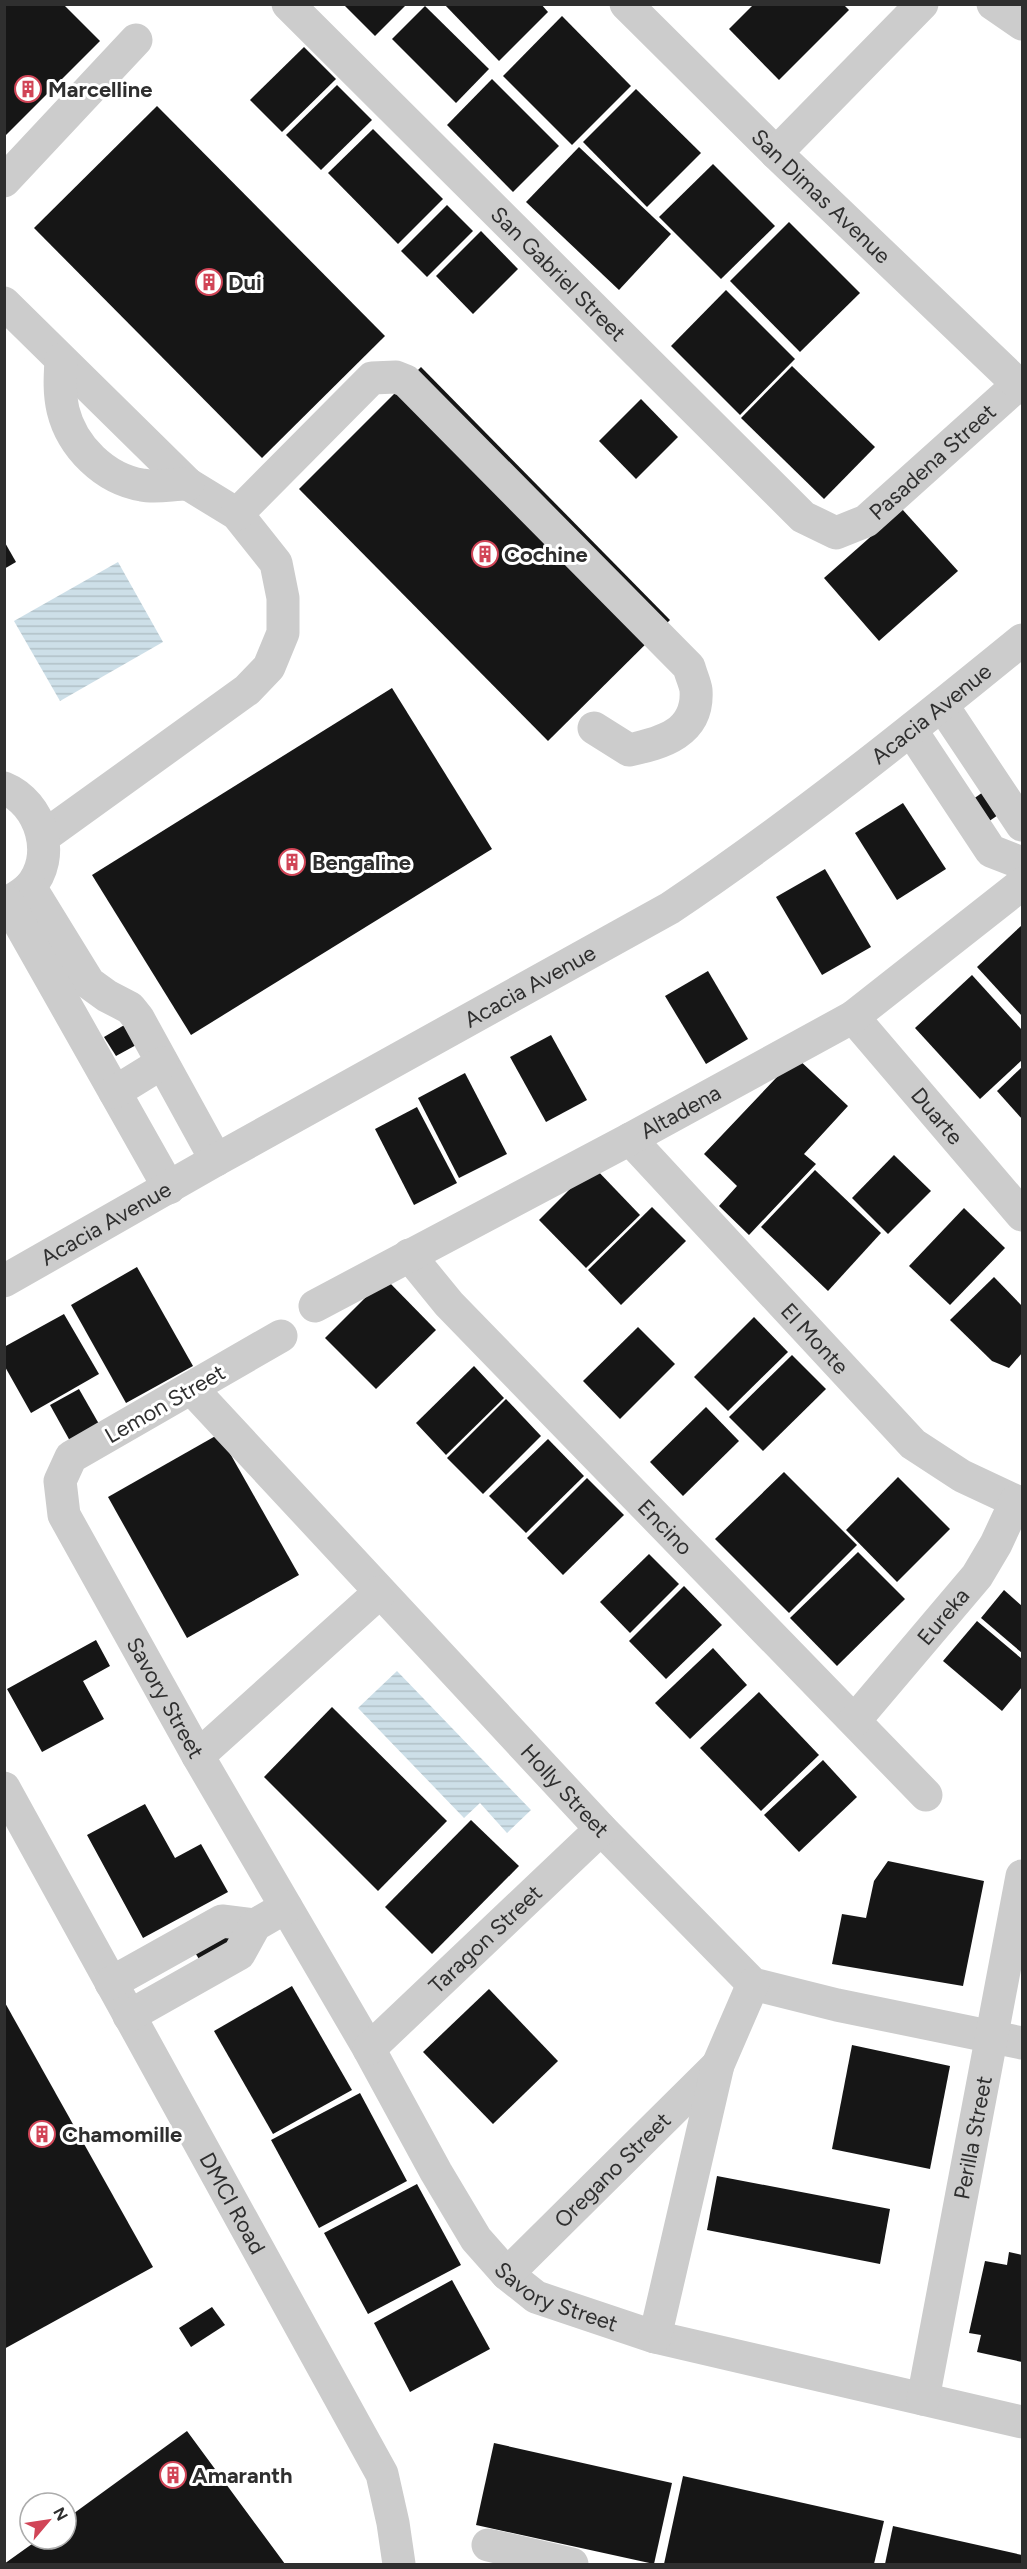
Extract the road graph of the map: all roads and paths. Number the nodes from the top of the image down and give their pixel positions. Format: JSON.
{"nodes":[{"id":1,"x":288,"y":4,"type":"edge"},
{"id":2,"x":626,"y":4,"type":"edge"},
{"id":3,"x":922,"y":4,"type":"edge"},
{"id":4,"x":993,"y":4,"type":"edge"},
{"id":5,"x":1023,"y":24,"type":"edge"},
{"id":6,"x":136,"y":40,"type":"dead end"},
{"id":7,"x":776,"y":153,"type":"junction"},
{"id":8,"x":4,"y":181,"type":"edge"},
{"id":9,"x":4,"y":303,"type":"edge"},
{"id":10,"x":61,"y":360,"type":"junction"},
{"id":11,"x":1021,"y":387,"type":"edge"},
{"id":12,"x":188,"y":484,"type":"junction"},
{"id":13,"x":237,"y":514,"type":"junction"},
{"id":14,"x":836,"y":533,"type":"joint"},
{"id":15,"x":1023,"y":640,"type":"edge"},
{"id":16,"x":942,"y":705,"type":"junction"},
{"id":17,"x":594,"y":728,"type":"dead end"},
{"id":18,"x":911,"y":730,"type":"junction"},
{"id":19,"x":989,"y":776,"type":"junction"},
{"id":20,"x":4,"y":788,"type":"edge"},
{"id":21,"x":957,"y":798,"type":"junction"},
{"id":22,"x":1023,"y":825,"type":"edge"},
{"id":23,"x":43,"y":837,"type":"junction"},
{"id":24,"x":1023,"y":863,"type":"edge"},
{"id":25,"x":1023,"y":884,"type":"edge"},
{"id":26,"x":14,"y":898,"type":"edge"},
{"id":27,"x":853,"y":1017,"type":"junction"},
{"id":28,"x":162,"y":1063,"type":"junction"},
{"id":29,"x":115,"y":1092,"type":"junction"},
{"id":30,"x":630,"y":1139,"type":"junction"},
{"id":31,"x":216,"y":1160,"type":"junction"},
{"id":32,"x":169,"y":1188,"type":"junction"},
{"id":33,"x":1023,"y":1215,"type":"edge"},
{"id":34,"x":410,"y":1255,"type":"junction"},
{"id":35,"x":4,"y":1281,"type":"edge"},
{"id":36,"x":315,"y":1306,"type":"dead end"},
{"id":37,"x":281,"y":1336,"type":"dead end"},
{"id":38,"x":192,"y":1389,"type":"junction"},
{"id":39,"x":60,"y":1481,"type":"joint"},
{"id":40,"x":1019,"y":1502,"type":"edge"},
{"id":41,"x":380,"y":1592,"type":"junction"},
{"id":42,"x":855,"y":1720,"type":"junction"},
{"id":43,"x":198,"y":1756,"type":"junction"},
{"id":44,"x":4,"y":1788,"type":"edge"},
{"id":45,"x":926,"y":1795,"type":"dead end"},
{"id":46,"x":601,"y":1829,"type":"junction"},
{"id":47,"x":1023,"y":1876,"type":"edge"},
{"id":48,"x":286,"y":1907,"type":"junction"},
{"id":49,"x":255,"y":1924,"type":"junction"},
{"id":50,"x":171,"y":1949,"type":"junction"},
{"id":51,"x":189,"y":1982,"type":"junction"},
{"id":52,"x":111,"y":1983,"type":"junction"},
{"id":53,"x":753,"y":1984,"type":"junction"},
{"id":54,"x":129,"y":2016,"type":"junction"},
{"id":55,"x":1007,"y":2039,"type":"edge"},
{"id":56,"x":369,"y":2049,"type":"junction"},
{"id":57,"x":718,"y":2065,"type":"junction"},
{"id":58,"x":507,"y":2274,"type":"junction"},
{"id":59,"x":655,"y":2337,"type":"junction"},
{"id":60,"x":923,"y":2399,"type":"junction"},
{"id":61,"x":1023,"y":2422,"type":"edge"},
{"id":62,"x":488,"y":2546,"type":"dead end"},
{"id":63,"x":399,"y":2565,"type":"edge"},
{"id":64,"x":572,"y":2565,"type":"edge"}],
"edges":[{"from":1,"to":14,"type":"street","name":"San Gabriel Street"},
{"from":2,"to":7,"type":"street","name":"San Dimas Avenue"},
{"from":3,"to":7,"type":"street"},
{"from":4,"to":5,"type":"street"},
{"from":6,"to":8,"type":"street"},
{"from":7,"to":11,"type":"street","name":"San Dimas Avenue"},
{"from":9,"to":10,"type":"street"},
{"from":10,"to":12,"type":"street"},
{"from":10,"to":12,"type":"street"},
{"from":11,"to":14,"type":"street","name":"Pasadena Street"},
{"from":12,"to":13,"type":"street"},
{"from":13,"to":17,"type":"street"},
{"from":13,"to":23,"type":"street"},
{"from":15,"to":16,"type":"street","name":"Acacia Avenue"},
{"from":16,"to":18,"type":"street","name":"Acacia Avenue"},
{"from":16,"to":19,"type":"street"},
{"from":18,"to":21,"type":"street"},
{"from":18,"to":31,"type":"street","name":"Acacia Avenue"},
{"from":19,"to":21,"type":"street"},
{"from":19,"to":22,"type":"street"},
{"from":20,"to":23,"type":"street"},
{"from":21,"to":24,"type":"street"},
{"from":23,"to":26,"type":"street"},
{"from":25,"to":27,"type":"street","name":"Altadena"},
{"from":26,"to":28,"type":"street"},
{"from":26,"to":29,"type":"street"},
{"from":27,"to":30,"type":"street","name":"Altadena"},
{"from":27,"to":33,"type":"street","name":"Duarte"},
{"from":28,"to":29,"type":"street"},
{"from":28,"to":31,"type":"street"},
{"from":29,"to":32,"type":"street"},
{"from":30,"to":34,"type":"street","name":"Altadena"},
{"from":30,"to":40,"type":"street","name":"El Monte"},
{"from":31,"to":32,"type":"street","name":"Acacia Avenue"},
{"from":32,"to":35,"type":"street","name":"Acacia Avenue"},
{"from":34,"to":36,"type":"street","name":"Altadena"},
{"from":34,"to":42,"type":"street","name":"Encino"},
{"from":37,"to":38,"type":"street","name":"Lemon Street"},
{"from":38,"to":39,"type":"street","name":"Lemon Street"},
{"from":38,"to":41,"type":"street","name":"Holly Street"},
{"from":39,"to":43,"type":"street","name":"Savory Street"},
{"from":40,"to":42,"type":"street","name":"Eureka"},
{"from":41,"to":43,"type":"street"},
{"from":41,"to":46,"type":"street","name":"Holly Street"},
{"from":42,"to":45,"type":"street","name":"Encino"},
{"from":43,"to":48,"type":"street","name":"Savory Street"},
{"from":44,"to":52,"type":"street","name":"DMCI Road"},
{"from":46,"to":53,"type":"street","name":"Holly Street"},
{"from":46,"to":56,"type":"street","name":"Taragon Street"},
{"from":47,"to":55,"type":"street","name":"Perilla Street"},
{"from":48,"to":49,"type":"street"},
{"from":48,"to":56,"type":"street","name":"Savory Street"},
{"from":49,"to":50,"type":"street"},
{"from":49,"to":51,"type":"street"},
{"from":50,"to":51,"type":"street"},
{"from":50,"to":52,"type":"street"},
{"from":51,"to":54,"type":"street"},
{"from":52,"to":54,"type":"street","name":"DMCI Road"},
{"from":53,"to":55,"type":"street"},
{"from":53,"to":57,"type":"street","name":"Oregano Street"},
{"from":54,"to":63,"type":"street","name":"DMCI Road"},
{"from":55,"to":60,"type":"street","name":"Perilla Street"},
{"from":56,"to":58,"type":"street","name":"Savory Street"},
{"from":57,"to":58,"type":"street","name":"Oregano Street"},
{"from":57,"to":59,"type":"street","name":"Oregano Street"},
{"from":58,"to":59,"type":"street","name":"Savory Street"},
{"from":59,"to":60,"type":"street","name":"Savory Street"},
{"from":60,"to":61,"type":"street","name":"Savory Street"},
{"from":62,"to":64,"type":"street"}]}
